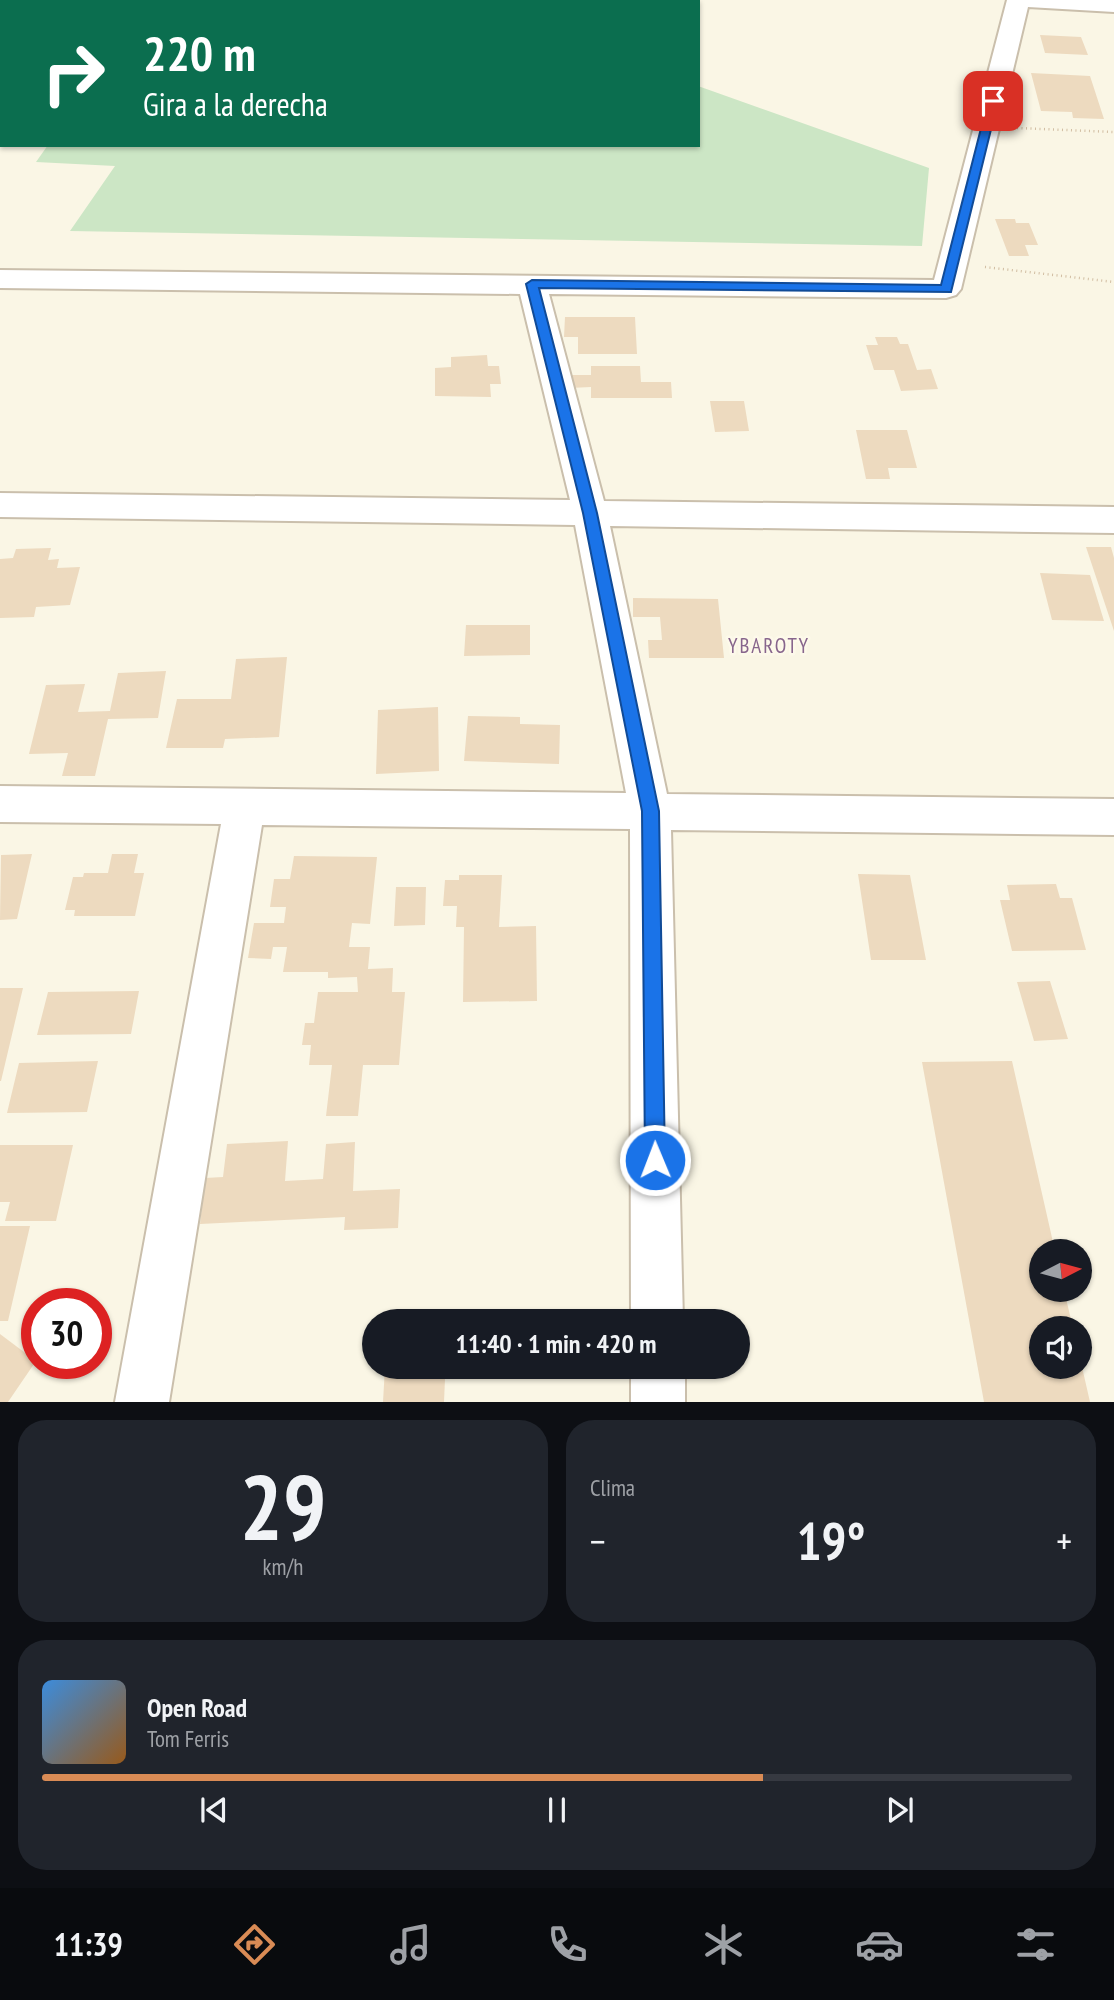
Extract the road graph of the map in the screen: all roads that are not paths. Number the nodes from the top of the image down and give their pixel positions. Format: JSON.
{"nodes":[{"id":1,"x":1019,"y":0,"type":"edge"},
{"id":2,"x":1114,"y":5,"type":"edge"},
{"id":3,"x":0,"y":278,"type":"edge"},
{"id":4,"x":532,"y":284,"type":"junction"},
{"id":5,"x":0,"y":505,"type":"edge"},
{"id":6,"x":590,"y":513,"type":"junction"},
{"id":7,"x":1114,"y":520,"type":"edge"},
{"id":8,"x":0,"y":804,"type":"edge"},
{"id":9,"x":245,"y":806,"type":"junction"},
{"id":10,"x":650,"y":811,"type":"junction"},
{"id":11,"x":1114,"y":817,"type":"edge"},
{"id":12,"x":657,"y":1309,"type":"edge"},
{"id":13,"x":658,"y":1379,"type":"edge"},
{"id":14,"x":142,"y":1402,"type":"edge"},
{"id":15,"x":658,"y":1402,"type":"edge"}],
"edges":[{"from":1,"to":2,"type":"street"},
{"from":1,"to":4,"type":"street"},
{"from":3,"to":4,"type":"street"},
{"from":4,"to":6,"type":"street"},
{"from":5,"to":6,"type":"street"},
{"from":6,"to":7,"type":"street"},
{"from":6,"to":10,"type":"street"},
{"from":8,"to":9,"type":"street"},
{"from":9,"to":10,"type":"street"},
{"from":9,"to":14,"type":"street"},
{"from":10,"to":11,"type":"street"},
{"from":10,"to":12,"type":"street"},
{"from":13,"to":15,"type":"street"}]}
